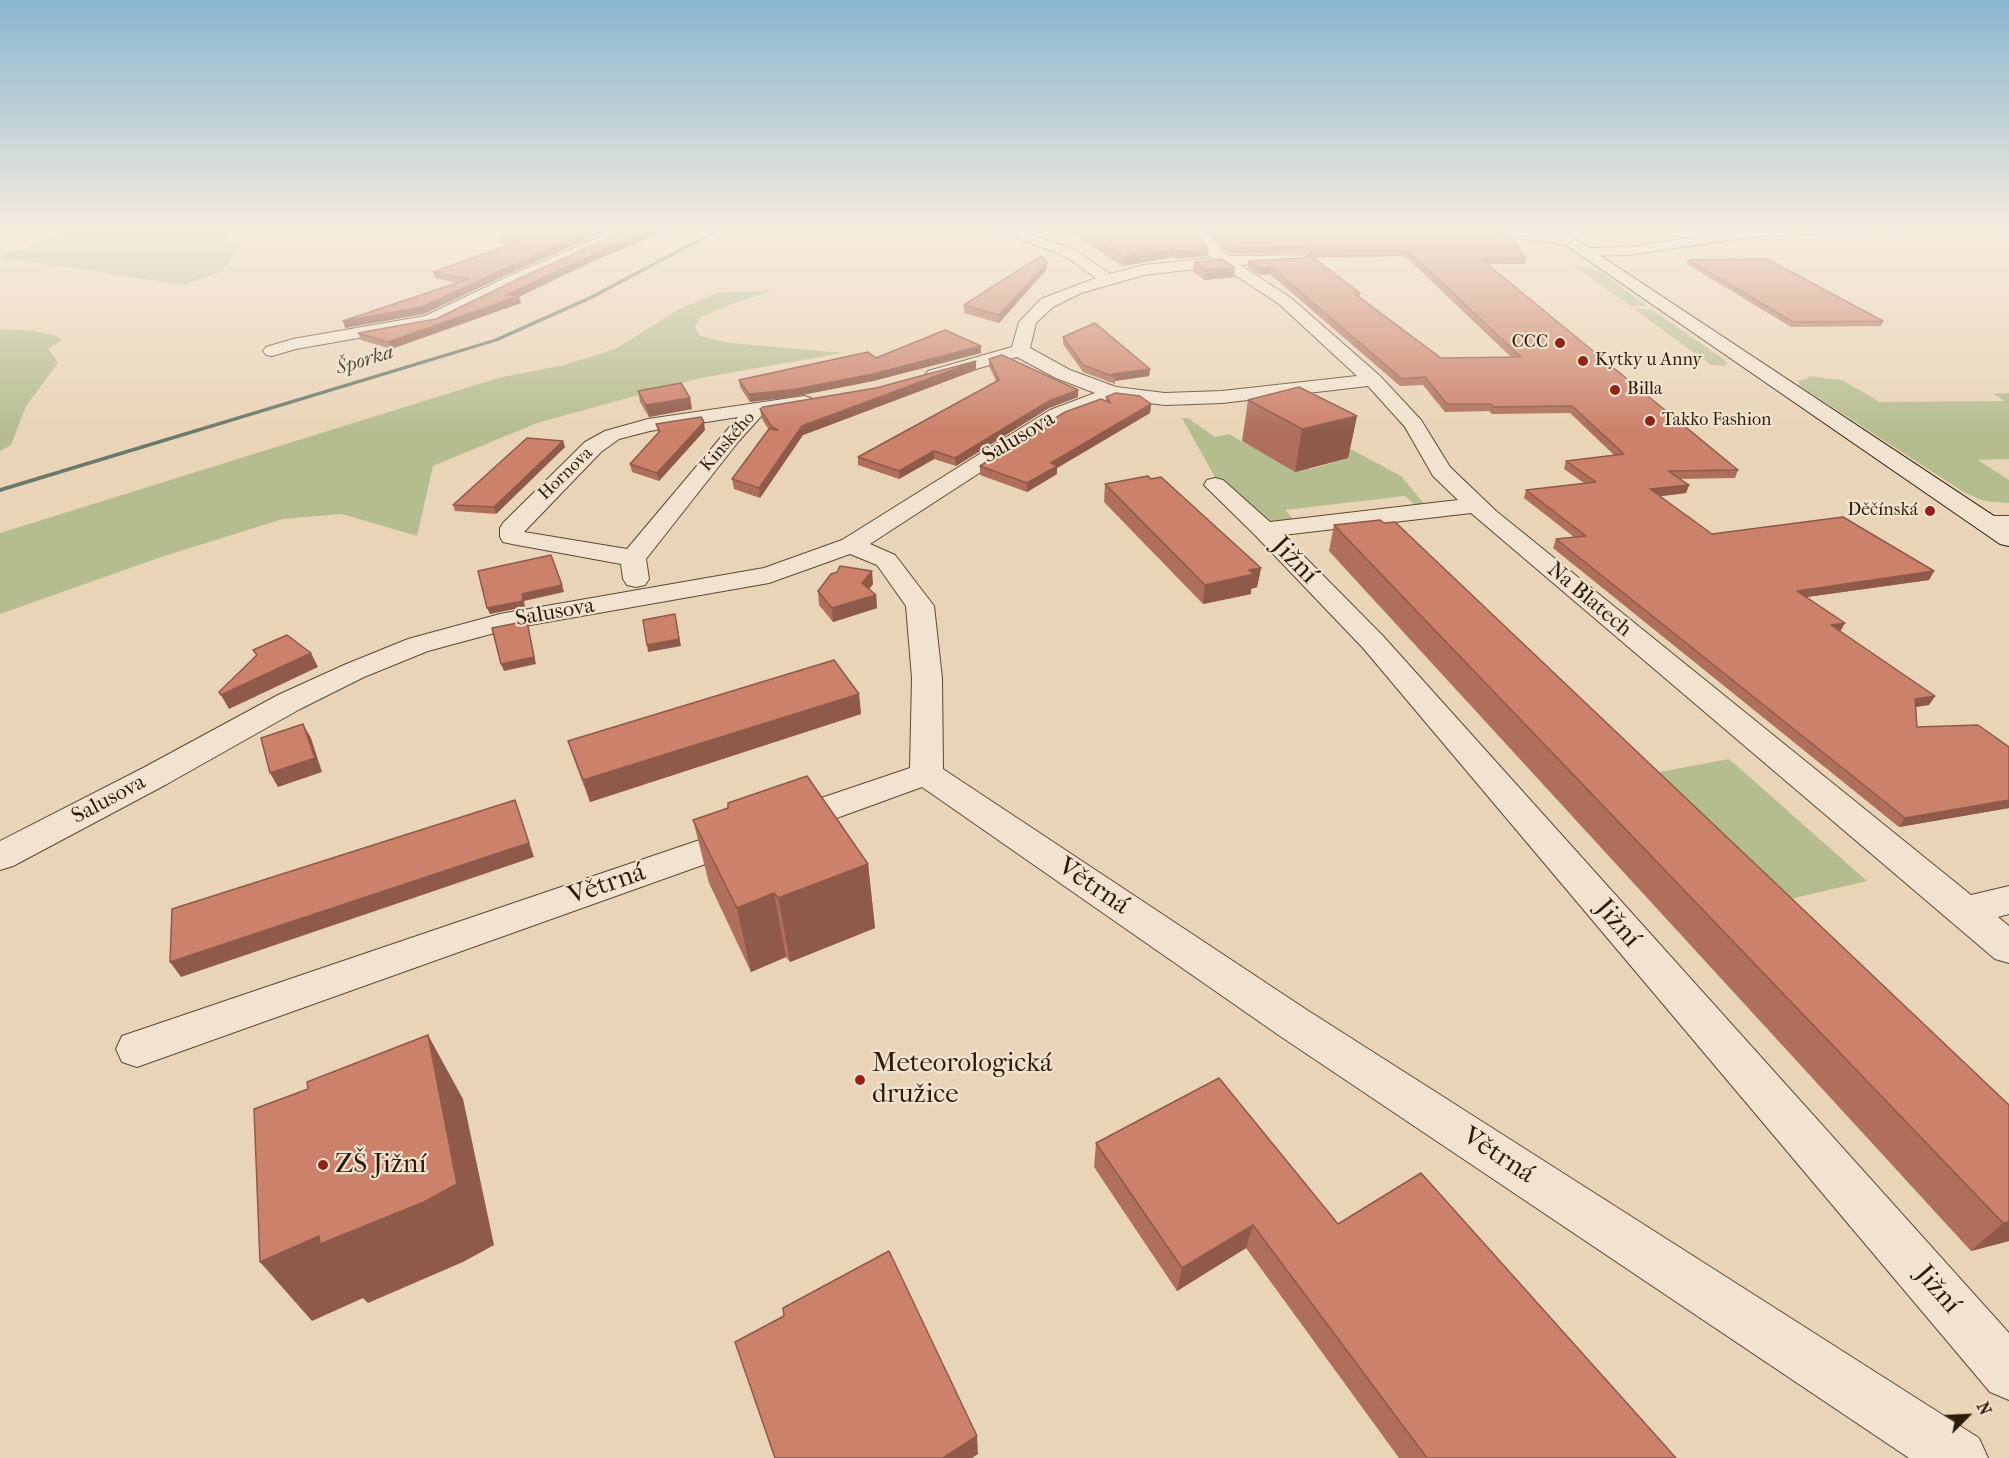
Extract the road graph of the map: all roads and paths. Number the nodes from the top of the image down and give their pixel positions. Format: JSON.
{"nodes":[{"id":1,"x":482,"y":295,"type":"edge"},
{"id":2,"x":1064,"y":295,"type":"edge"},
{"id":3,"x":1276,"y":295,"type":"edge"},
{"id":4,"x":1649,"y":295,"type":"edge"},
{"id":5,"x":1020,"y":350,"type":"junction"},
{"id":6,"x":272,"y":351,"type":"dead end"},
{"id":7,"x":917,"y":379,"type":"edge"},
{"id":8,"x":1373,"y":380,"type":"junction"},
{"id":9,"x":1113,"y":393,"type":"junction"},
{"id":10,"x":823,"y":399,"type":"edge"},
{"id":11,"x":757,"y":409,"type":"junction"},
{"id":12,"x":1215,"y":485,"type":"dead end"},
{"id":13,"x":1477,"y":505,"type":"junction"},
{"id":14,"x":1998,"y":523,"type":"edge"},
{"id":15,"x":1264,"y":530,"type":"junction"},
{"id":16,"x":2009,"y":538,"type":"edge"},
{"id":17,"x":850,"y":545,"type":"junction"},
{"id":18,"x":633,"y":558,"type":"junction"},
{"id":19,"x":648,"y":597,"type":"junction"},
{"id":20,"x":926,"y":774,"type":"junction"},
{"id":21,"x":0,"y":857,"type":"edge"},
{"id":22,"x":2009,"y":900,"type":"edge"},
{"id":23,"x":1966,"y":911,"type":"junction"},
{"id":24,"x":2009,"y":948,"type":"edge"},
{"id":25,"x":137,"y":1049,"type":"dead end"},
{"id":26,"x":2009,"y":1373,"type":"edge"},
{"id":27,"x":1959,"y":1458,"type":"edge"}],
"edges":[{"from":1,"to":6,"type":"street"},
{"from":2,"to":5,"type":"street"},
{"from":3,"to":8,"type":"street","name":"Na Blatech"},
{"from":4,"to":14,"type":"main road"},
{"from":5,"to":7,"type":"street"},
{"from":5,"to":9,"type":"street","name":"Salusova"},
{"from":8,"to":9,"type":"street","name":"Salusova"},
{"from":8,"to":13,"type":"street","name":"Na Blatech"},
{"from":9,"to":17,"type":"street","name":"Salusova"},
{"from":10,"to":11,"type":"street","name":"Kinského"},
{"from":11,"to":18,"type":"street","name":"Kinského"},
{"from":11,"to":18,"type":"street","name":"Hornova"},
{"from":12,"to":15,"type":"street","name":"Jižní"},
{"from":13,"to":15,"type":"street"},
{"from":13,"to":23,"type":"street","name":"Na Blatech"},
{"from":14,"to":16,"type":"main road"},
{"from":15,"to":26,"type":"street","name":"Jižní"},
{"from":17,"to":19,"type":"street","name":"Salusova"},
{"from":17,"to":20,"type":"street"},
{"from":18,"to":19,"type":"street"},
{"from":19,"to":21,"type":"street","name":"Salusova"},
{"from":20,"to":25,"type":"street","name":"Větrná"},
{"from":20,"to":27,"type":"street","name":"Větrná"},
{"from":22,"to":23,"type":"street"},
{"from":23,"to":24,"type":"street","name":"Na Blatech"}]}
